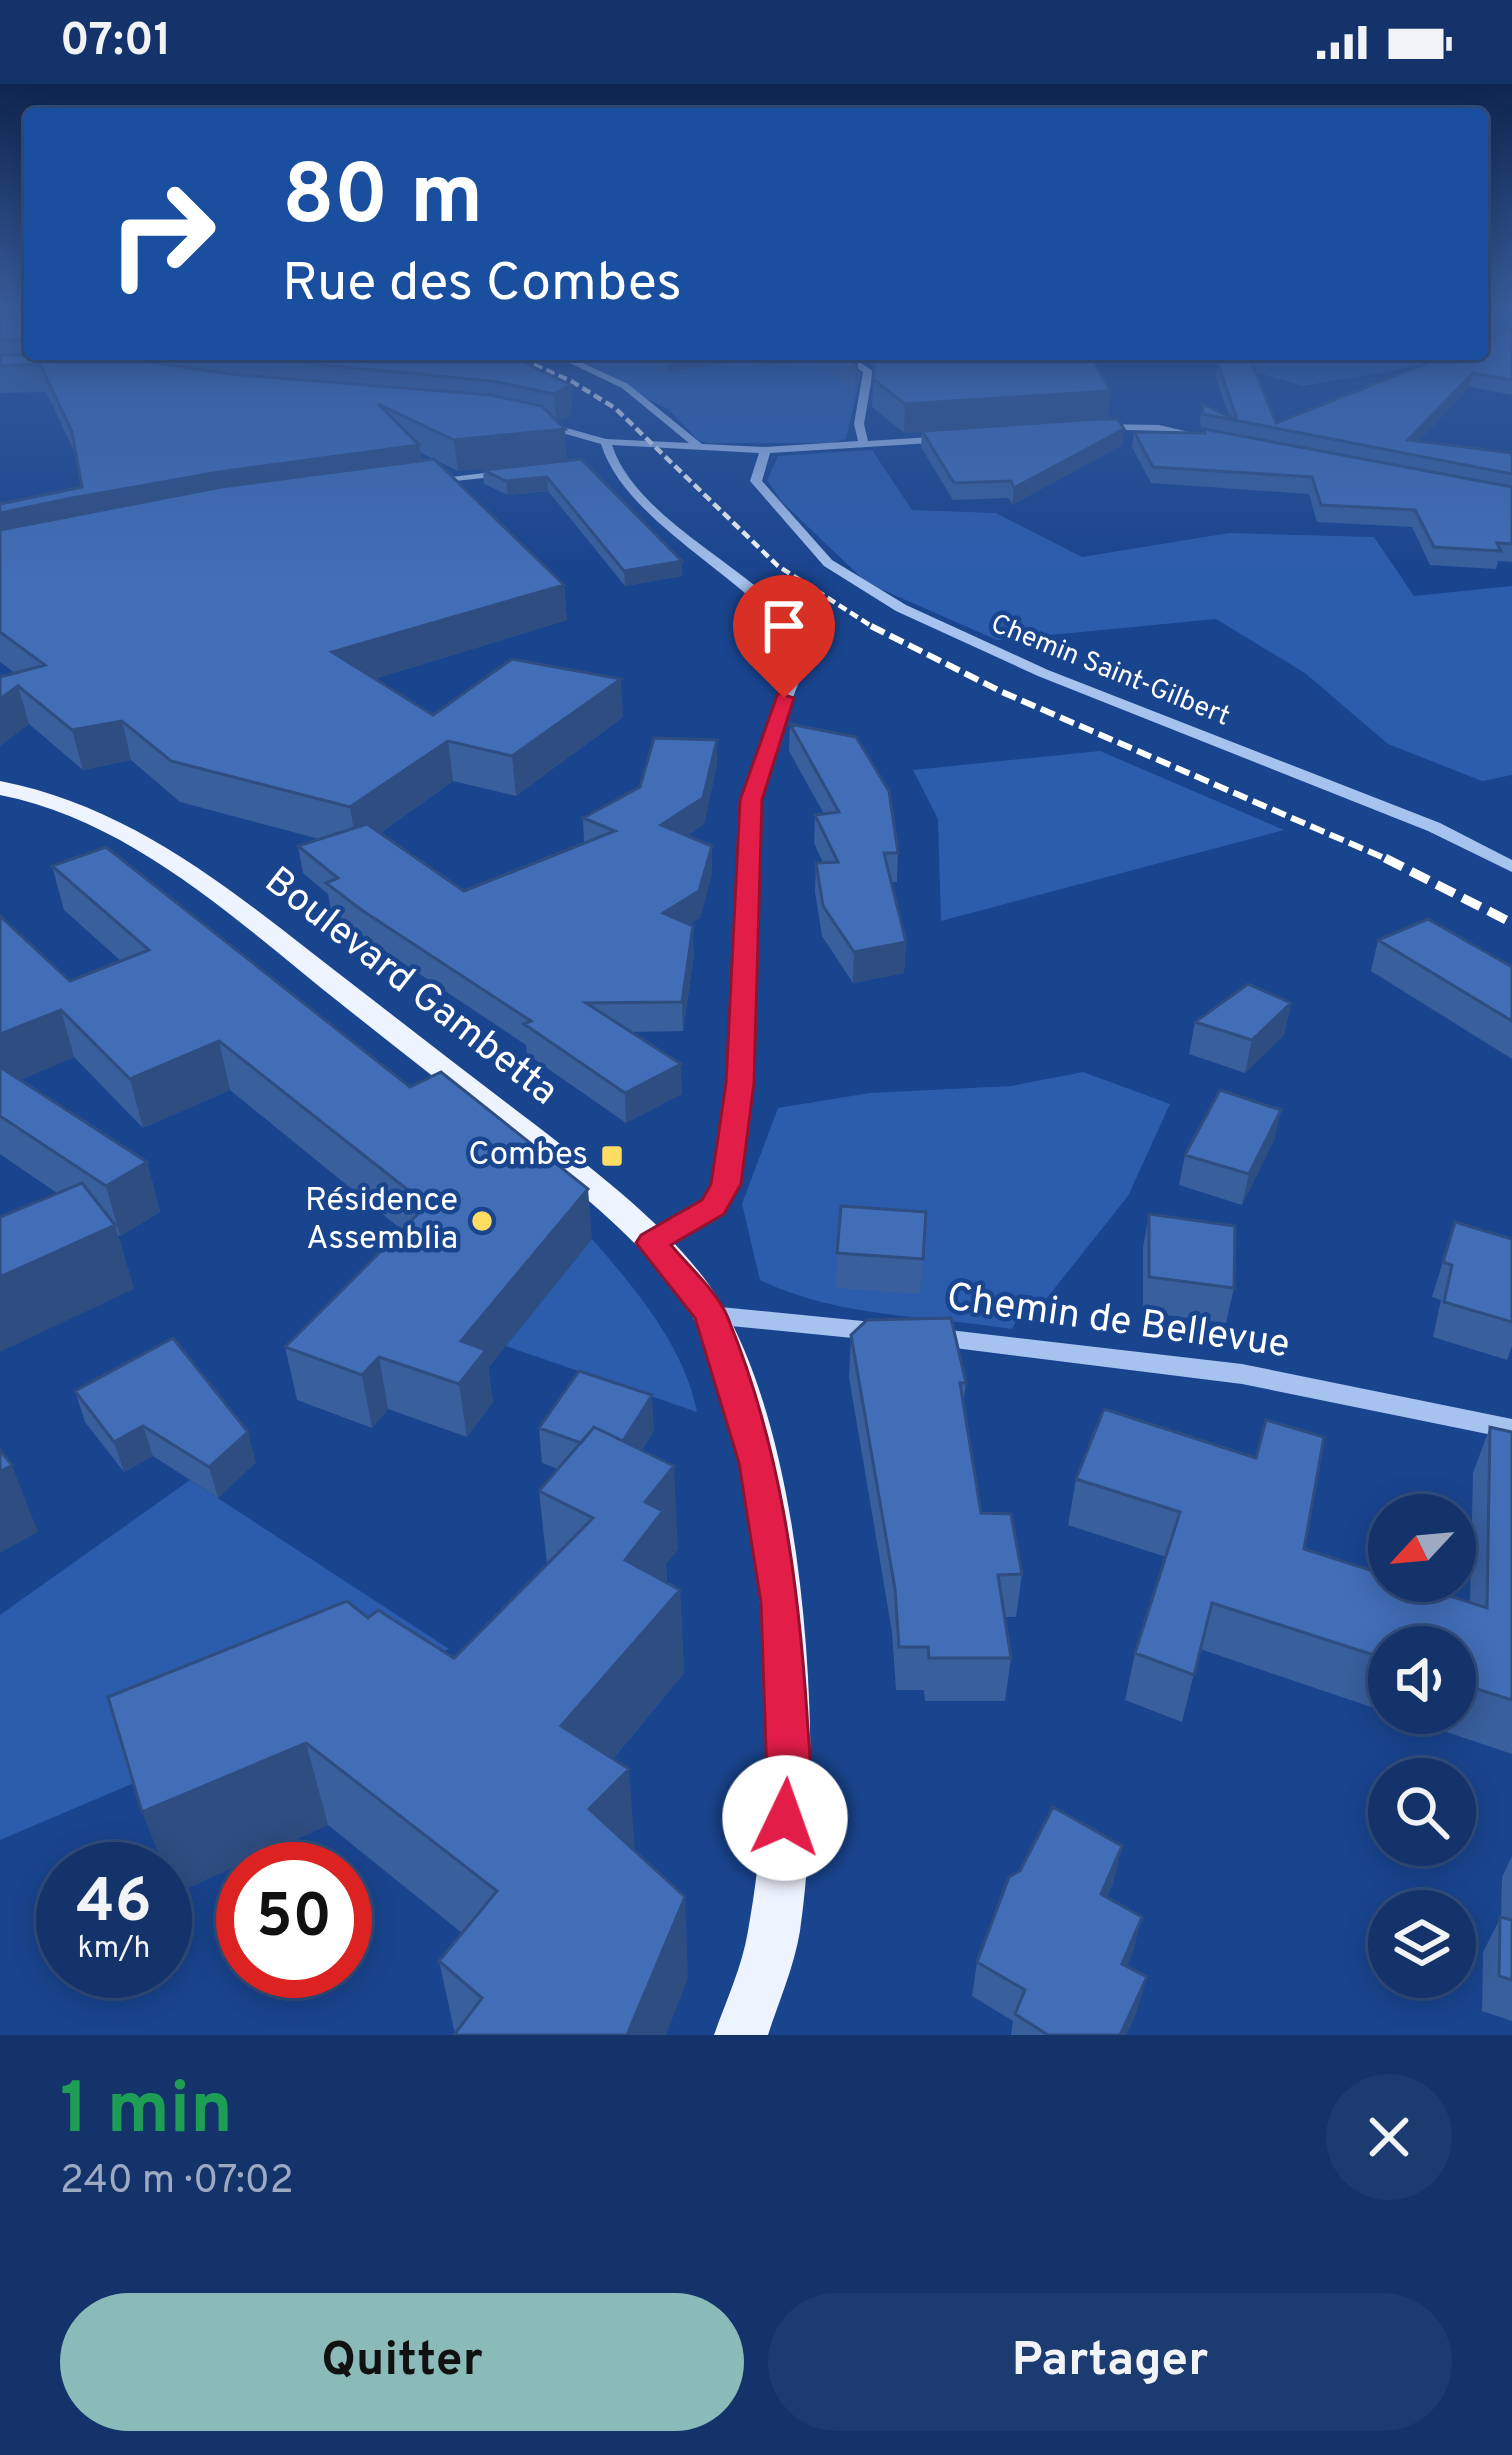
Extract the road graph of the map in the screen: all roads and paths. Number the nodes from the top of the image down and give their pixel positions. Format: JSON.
{"nodes":[{"id":1,"x":641,"y":397,"type":"edge"},
{"id":2,"x":864,"y":397,"type":"edge"},
{"id":3,"x":516,"y":419,"type":"edge"},
{"id":4,"x":1078,"y":428,"type":"edge"},
{"id":5,"x":952,"y":439,"type":"edge"},
{"id":6,"x":605,"y":442,"type":"junction"},
{"id":7,"x":697,"y":444,"type":"junction"},
{"id":8,"x":1233,"y":444,"type":"edge"},
{"id":9,"x":864,"y":445,"type":"junction"},
{"id":10,"x":765,"y":450,"type":"junction"},
{"id":11,"x":612,"y":462,"type":"junction"},
{"id":12,"x":589,"y":464,"type":"edge"},
{"id":13,"x":519,"y":472,"type":"edge"},
{"id":14,"x":409,"y":483,"type":"edge"},
{"id":15,"x":0,"y":788,"type":"edge"},
{"id":16,"x":1512,"y":867,"type":"edge"},
{"id":17,"x":652,"y":1243,"type":"junction"},
{"id":18,"x":710,"y":1315,"type":"junction"},
{"id":19,"x":1512,"y":1429,"type":"edge"},
{"id":20,"x":741,"y":2035,"type":"edge"}],
"edges":[{"from":1,"to":7,"type":"street"},
{"from":2,"to":9,"type":"street"},
{"from":3,"to":6,"type":"street"},
{"from":4,"to":8,"type":"street"},
{"from":5,"to":9,"type":"street"},
{"from":6,"to":7,"type":"street"},
{"from":6,"to":11,"type":"street"},
{"from":7,"to":10,"type":"street"},
{"from":9,"to":10,"type":"street"},
{"from":10,"to":16,"type":"street","name":"Chemin Saint-Gilbert"},
{"from":11,"to":12,"type":"street"},
{"from":11,"to":17,"type":"street"},
{"from":13,"to":14,"type":"street"},
{"from":15,"to":17,"type":"main road","name":"Boulevard Gambetta"},
{"from":17,"to":18,"type":"main road","name":"Boulevard Gambetta"},
{"from":18,"to":19,"type":"street","name":"Chemin de Bellevue"},
{"from":18,"to":20,"type":"main road","name":"Boulevard Gambetta"}]}
